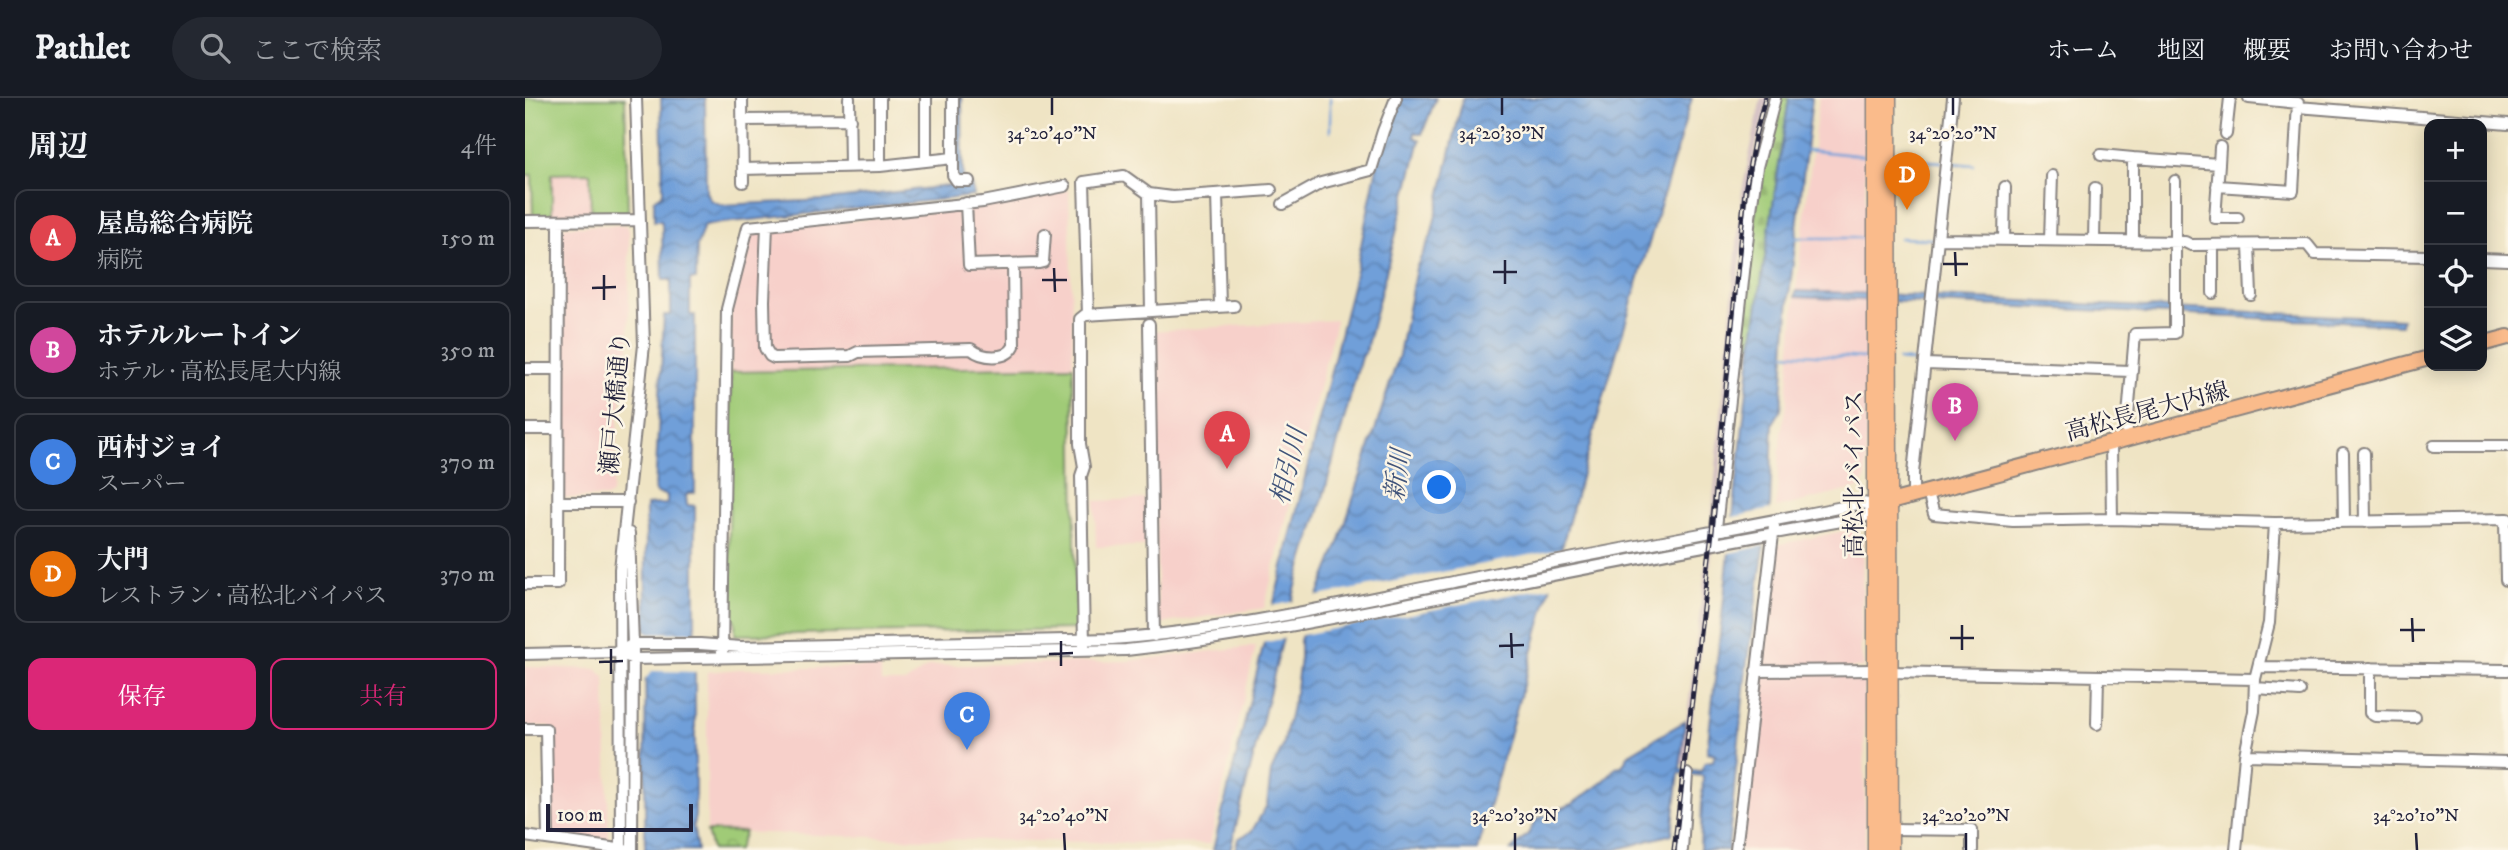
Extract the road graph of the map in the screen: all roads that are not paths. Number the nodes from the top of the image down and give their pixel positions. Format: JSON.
{"nodes":[{"id":1,"x":636,"y":98,"type":"edge"},
{"id":2,"x":742,"y":98,"type":"edge"},
{"id":3,"x":849,"y":98,"type":"edge"},
{"id":4,"x":880,"y":98,"type":"edge"},
{"id":5,"x":926,"y":98,"type":"edge"},
{"id":6,"x":953,"y":98,"type":"edge"},
{"id":7,"x":1396,"y":98,"type":"edge"},
{"id":8,"x":1775,"y":98,"type":"edge"},
{"id":9,"x":1876,"y":98,"type":"edge"},
{"id":10,"x":1888,"y":98,"type":"edge"},
{"id":11,"x":1953,"y":98,"type":"edge"},
{"id":12,"x":2230,"y":98,"type":"edge"},
{"id":13,"x":2249,"y":98,"type":"edge"},
{"id":14,"x":2298,"y":107,"type":"junction"},
{"id":15,"x":850,"y":119,"type":"junction"},
{"id":16,"x":742,"y":120,"type":"junction"},
{"id":17,"x":2508,"y":124,"type":"edge"},
{"id":18,"x":2226,"y":134,"type":"dead end"},
{"id":19,"x":2220,"y":147,"type":"dead end"},
{"id":20,"x":2101,"y":155,"type":"dead end"},
{"id":21,"x":953,"y":158,"type":"junction"},
{"id":22,"x":2133,"y":158,"type":"junction"},
{"id":23,"x":926,"y":161,"type":"junction"},
{"id":24,"x":2219,"y":164,"type":"junction"},
{"id":25,"x":880,"y":166,"type":"junction"},
{"id":26,"x":850,"y":167,"type":"junction"},
{"id":27,"x":743,"y":169,"type":"junction"},
{"id":28,"x":2052,"y":176,"type":"dead end"},
{"id":29,"x":969,"y":181,"type":"dead end"},
{"id":30,"x":2175,"y":181,"type":"dead end"},
{"id":31,"x":743,"y":182,"type":"dead end"},
{"id":32,"x":1065,"y":186,"type":"dead end"},
{"id":33,"x":2217,"y":186,"type":"junction"},
{"id":34,"x":2005,"y":187,"type":"dead end"},
{"id":35,"x":2095,"y":188,"type":"dead end"},
{"id":36,"x":1271,"y":190,"type":"dead end"},
{"id":37,"x":1149,"y":194,"type":"junction"},
{"id":38,"x":1217,"y":194,"type":"junction"},
{"id":39,"x":965,"y":203,"type":"junction"},
{"id":40,"x":1283,"y":204,"type":"dead end"},
{"id":41,"x":2238,"y":218,"type":"dead end"},
{"id":42,"x":640,"y":220,"type":"junction"},
{"id":43,"x":559,"y":221,"type":"junction"},
{"id":44,"x":525,"y":222,"type":"edge"},
{"id":45,"x":767,"y":225,"type":"junction"},
{"id":46,"x":1045,"y":234,"type":"dead end"},
{"id":47,"x":1938,"y":239,"type":"junction"},
{"id":48,"x":2004,"y":240,"type":"junction"},
{"id":49,"x":2050,"y":240,"type":"junction"},
{"id":50,"x":2094,"y":241,"type":"junction"},
{"id":51,"x":2133,"y":241,"type":"junction"},
{"id":52,"x":2173,"y":242,"type":"junction"},
{"id":53,"x":2213,"y":245,"type":"junction"},
{"id":54,"x":2249,"y":245,"type":"junction"},
{"id":55,"x":2424,"y":256,"type":"edge"},
{"id":56,"x":2487,"y":259,"type":"edge"},
{"id":57,"x":2508,"y":260,"type":"edge"},
{"id":58,"x":1013,"y":265,"type":"junction"},
{"id":59,"x":2213,"y":293,"type":"dead end"},
{"id":60,"x":2251,"y":295,"type":"dead end"},
{"id":61,"x":1220,"y":306,"type":"junction"},
{"id":62,"x":1234,"y":306,"type":"dead end"},
{"id":63,"x":1151,"y":311,"type":"junction"},
{"id":64,"x":1088,"y":314,"type":"junction"},
{"id":65,"x":1149,"y":324,"type":"dead end"},
{"id":66,"x":2508,"y":337,"type":"edge"},
{"id":67,"x":2487,"y":343,"type":"edge"},
{"id":68,"x":2424,"y":359,"type":"edge"},
{"id":69,"x":1925,"y":364,"type":"junction"},
{"id":70,"x":525,"y":369,"type":"edge"},
{"id":71,"x":559,"y":369,"type":"junction"},
{"id":72,"x":2131,"y":371,"type":"junction"},
{"id":73,"x":525,"y":429,"type":"edge"},
{"id":74,"x":557,"y":429,"type":"junction"},
{"id":75,"x":2119,"y":442,"type":"junction"},
{"id":76,"x":2434,"y":446,"type":"dead end"},
{"id":77,"x":2508,"y":446,"type":"edge"},
{"id":78,"x":2343,"y":453,"type":"dead end"},
{"id":79,"x":2364,"y":453,"type":"dead end"},
{"id":80,"x":1928,"y":493,"type":"junction"},
{"id":81,"x":1913,"y":497,"type":"junction"},
{"id":82,"x":558,"y":502,"type":"junction"},
{"id":83,"x":628,"y":502,"type":"junction"},
{"id":84,"x":1882,"y":504,"type":"junction"},
{"id":85,"x":2112,"y":519,"type":"junction"},
{"id":86,"x":2506,"y":519,"type":"edge"},
{"id":87,"x":1772,"y":520,"type":"junction"},
{"id":88,"x":2344,"y":522,"type":"junction"},
{"id":89,"x":2365,"y":522,"type":"junction"},
{"id":90,"x":2275,"y":523,"type":"junction"},
{"id":91,"x":1771,"y":533,"type":"junction"},
{"id":92,"x":1721,"y":536,"type":"junction"},
{"id":93,"x":2506,"y":580,"type":"dead end"},
{"id":94,"x":525,"y":584,"type":"edge"},
{"id":95,"x":1154,"y":636,"type":"junction"},
{"id":96,"x":638,"y":644,"type":"junction"},
{"id":97,"x":1084,"y":645,"type":"junction"},
{"id":98,"x":722,"y":646,"type":"junction"},
{"id":99,"x":619,"y":652,"type":"junction"},
{"id":100,"x":525,"y":654,"type":"edge"},
{"id":101,"x":722,"y":658,"type":"junction"},
{"id":102,"x":638,"y":659,"type":"junction"},
{"id":103,"x":2258,"y":667,"type":"junction"},
{"id":104,"x":2370,"y":668,"type":"junction"},
{"id":105,"x":1756,"y":670,"type":"junction"},
{"id":106,"x":2508,"y":670,"type":"edge"},
{"id":107,"x":1881,"y":671,"type":"junction"},
{"id":108,"x":2098,"y":676,"type":"junction"},
{"id":109,"x":2255,"y":684,"type":"junction"},
{"id":110,"x":2300,"y":691,"type":"dead end"},
{"id":111,"x":2415,"y":717,"type":"dead end"},
{"id":112,"x":2097,"y":724,"type":"dead end"},
{"id":113,"x":525,"y":729,"type":"edge"},
{"id":114,"x":2245,"y":755,"type":"junction"},
{"id":115,"x":2508,"y":762,"type":"edge"},
{"id":116,"x":1687,"y":774,"type":"dead end"},
{"id":117,"x":1890,"y":829,"type":"junction"},
{"id":118,"x":525,"y":836,"type":"edge"},
{"id":119,"x":548,"y":839,"type":"junction"},
{"id":120,"x":621,"y":850,"type":"edge"},
{"id":121,"x":630,"y":850,"type":"edge"},
{"id":122,"x":1682,"y":850,"type":"edge"},
{"id":123,"x":1735,"y":850,"type":"edge"},
{"id":124,"x":1876,"y":850,"type":"edge"},
{"id":125,"x":1890,"y":850,"type":"edge"},
{"id":126,"x":1972,"y":850,"type":"edge"},
{"id":127,"x":2236,"y":850,"type":"edge"}],
"edges":[{"from":1,"to":42,"type":"street","name":"瀬戸大橋通り"},
{"from":2,"to":16,"type":"street"},
{"from":3,"to":15,"type":"street"},
{"from":4,"to":25,"type":"street"},
{"from":5,"to":23,"type":"street"},
{"from":6,"to":21,"type":"street"},
{"from":7,"to":40,"type":"street"},
{"from":8,"to":92,"type":"street"},
{"from":9,"to":84,"type":"highway","name":"高松北バイパス"},
{"from":10,"to":84,"type":"highway","name":"高松北バイパス"},
{"from":11,"to":47,"type":"street"},
{"from":12,"to":18,"type":"street"},
{"from":13,"to":14,"type":"street"},
{"from":14,"to":17,"type":"street"},
{"from":14,"to":33,"type":"street"},
{"from":15,"to":16,"type":"street"},
{"from":15,"to":26,"type":"street"},
{"from":16,"to":27,"type":"street"},
{"from":19,"to":24,"type":"street"},
{"from":20,"to":22,"type":"street"},
{"from":21,"to":23,"type":"street"},
{"from":21,"to":29,"type":"street"},
{"from":22,"to":24,"type":"street"},
{"from":22,"to":51,"type":"street"},
{"from":23,"to":25,"type":"street"},
{"from":24,"to":33,"type":"street"},
{"from":25,"to":26,"type":"street"},
{"from":26,"to":27,"type":"street"},
{"from":27,"to":31,"type":"street"},
{"from":28,"to":49,"type":"street"},
{"from":30,"to":52,"type":"street"},
{"from":32,"to":39,"type":"street"},
{"from":33,"to":41,"type":"street"},
{"from":34,"to":48,"type":"street"},
{"from":35,"to":50,"type":"street"},
{"from":36,"to":38,"type":"street"},
{"from":37,"to":38,"type":"street"},
{"from":37,"to":63,"type":"street"},
{"from":37,"to":64,"type":"street"},
{"from":38,"to":61,"type":"street"},
{"from":39,"to":45,"type":"street"},
{"from":39,"to":58,"type":"street"},
{"from":42,"to":43,"type":"street"},
{"from":42,"to":83,"type":"street","name":"瀬戸大橋通り"},
{"from":43,"to":44,"type":"street"},
{"from":43,"to":71,"type":"street"},
{"from":45,"to":58,"type":"street"},
{"from":45,"to":98,"type":"street"},
{"from":46,"to":58,"type":"street"},
{"from":47,"to":48,"type":"street"},
{"from":47,"to":69,"type":"street"},
{"from":48,"to":49,"type":"street"},
{"from":49,"to":50,"type":"street"},
{"from":50,"to":51,"type":"street"},
{"from":51,"to":52,"type":"street"},
{"from":52,"to":53,"type":"street"},
{"from":52,"to":72,"type":"street"},
{"from":53,"to":54,"type":"street"},
{"from":53,"to":59,"type":"street"},
{"from":54,"to":55,"type":"street"},
{"from":54,"to":60,"type":"street"},
{"from":56,"to":57,"type":"street"},
{"from":61,"to":62,"type":"street"},
{"from":61,"to":63,"type":"street"},
{"from":63,"to":64,"type":"street"},
{"from":64,"to":97,"type":"street"},
{"from":65,"to":95,"type":"street"},
{"from":66,"to":67,"type":"main road"},
{"from":68,"to":75,"type":"main road","name":"高松長尾大内線"},
{"from":69,"to":72,"type":"street"},
{"from":69,"to":81,"type":"street"},
{"from":70,"to":71,"type":"street"},
{"from":71,"to":74,"type":"street"},
{"from":72,"to":75,"type":"street"},
{"from":73,"to":74,"type":"street"},
{"from":74,"to":82,"type":"street"},
{"from":75,"to":80,"type":"main road","name":"高松長尾大内線"},
{"from":75,"to":85,"type":"street"},
{"from":76,"to":77,"type":"street"},
{"from":78,"to":88,"type":"street"},
{"from":79,"to":89,"type":"street"},
{"from":80,"to":81,"type":"main road","name":"高松長尾大内線"},
{"from":80,"to":85,"type":"street"},
{"from":81,"to":84,"type":"main road","name":"高松長尾大内線"},
{"from":82,"to":83,"type":"street"},
{"from":82,"to":94,"type":"street"},
{"from":83,"to":96,"type":"street","name":"瀬戸大橋通り"},
{"from":83,"to":99,"type":"street","name":"瀬戸大橋通り"},
{"from":84,"to":87,"type":"street"},
{"from":84,"to":91,"type":"street"},
{"from":84,"to":107,"type":"highway","name":"高松北バイパス"},
{"from":85,"to":90,"type":"street"},
{"from":86,"to":89,"type":"street"},
{"from":86,"to":93,"type":"street"},
{"from":87,"to":91,"type":"street"},
{"from":87,"to":92,"type":"street"},
{"from":88,"to":89,"type":"street"},
{"from":88,"to":90,"type":"street"},
{"from":90,"to":103,"type":"street"},
{"from":91,"to":92,"type":"street"},
{"from":91,"to":105,"type":"street"},
{"from":92,"to":95,"type":"street"},
{"from":92,"to":97,"type":"street"},
{"from":95,"to":97,"type":"street"},
{"from":96,"to":98,"type":"street"},
{"from":96,"to":99,"type":"street"},
{"from":96,"to":102,"type":"street","name":"瀬戸大橋通り"},
{"from":97,"to":98,"type":"street"},
{"from":97,"to":101,"type":"street"},
{"from":98,"to":101,"type":"street"},
{"from":99,"to":100,"type":"street"},
{"from":99,"to":102,"type":"street"},
{"from":99,"to":120,"type":"street","name":"瀬戸大橋通り"},
{"from":101,"to":102,"type":"street"},
{"from":102,"to":121,"type":"street","name":"瀬戸大橋通り"},
{"from":103,"to":104,"type":"street"},
{"from":103,"to":109,"type":"street"},
{"from":104,"to":106,"type":"street"},
{"from":104,"to":111,"type":"street"},
{"from":105,"to":107,"type":"street"},
{"from":105,"to":123,"type":"street"},
{"from":107,"to":108,"type":"street"},
{"from":107,"to":117,"type":"highway","name":"高松北バイパス"},
{"from":107,"to":124,"type":"highway","name":"高松北バイパス"},
{"from":108,"to":109,"type":"street"},
{"from":108,"to":112,"type":"street"},
{"from":109,"to":110,"type":"street"},
{"from":109,"to":114,"type":"street"},
{"from":113,"to":119,"type":"street"},
{"from":114,"to":115,"type":"street"},
{"from":114,"to":127,"type":"street"},
{"from":116,"to":122,"type":"street"},
{"from":117,"to":125,"type":"highway","name":"高松北バイパス"},
{"from":117,"to":126,"type":"street"},
{"from":118,"to":119,"type":"street"},
{"from":119,"to":120,"type":"street"},
{"from":120,"to":121,"type":"street"}]}
